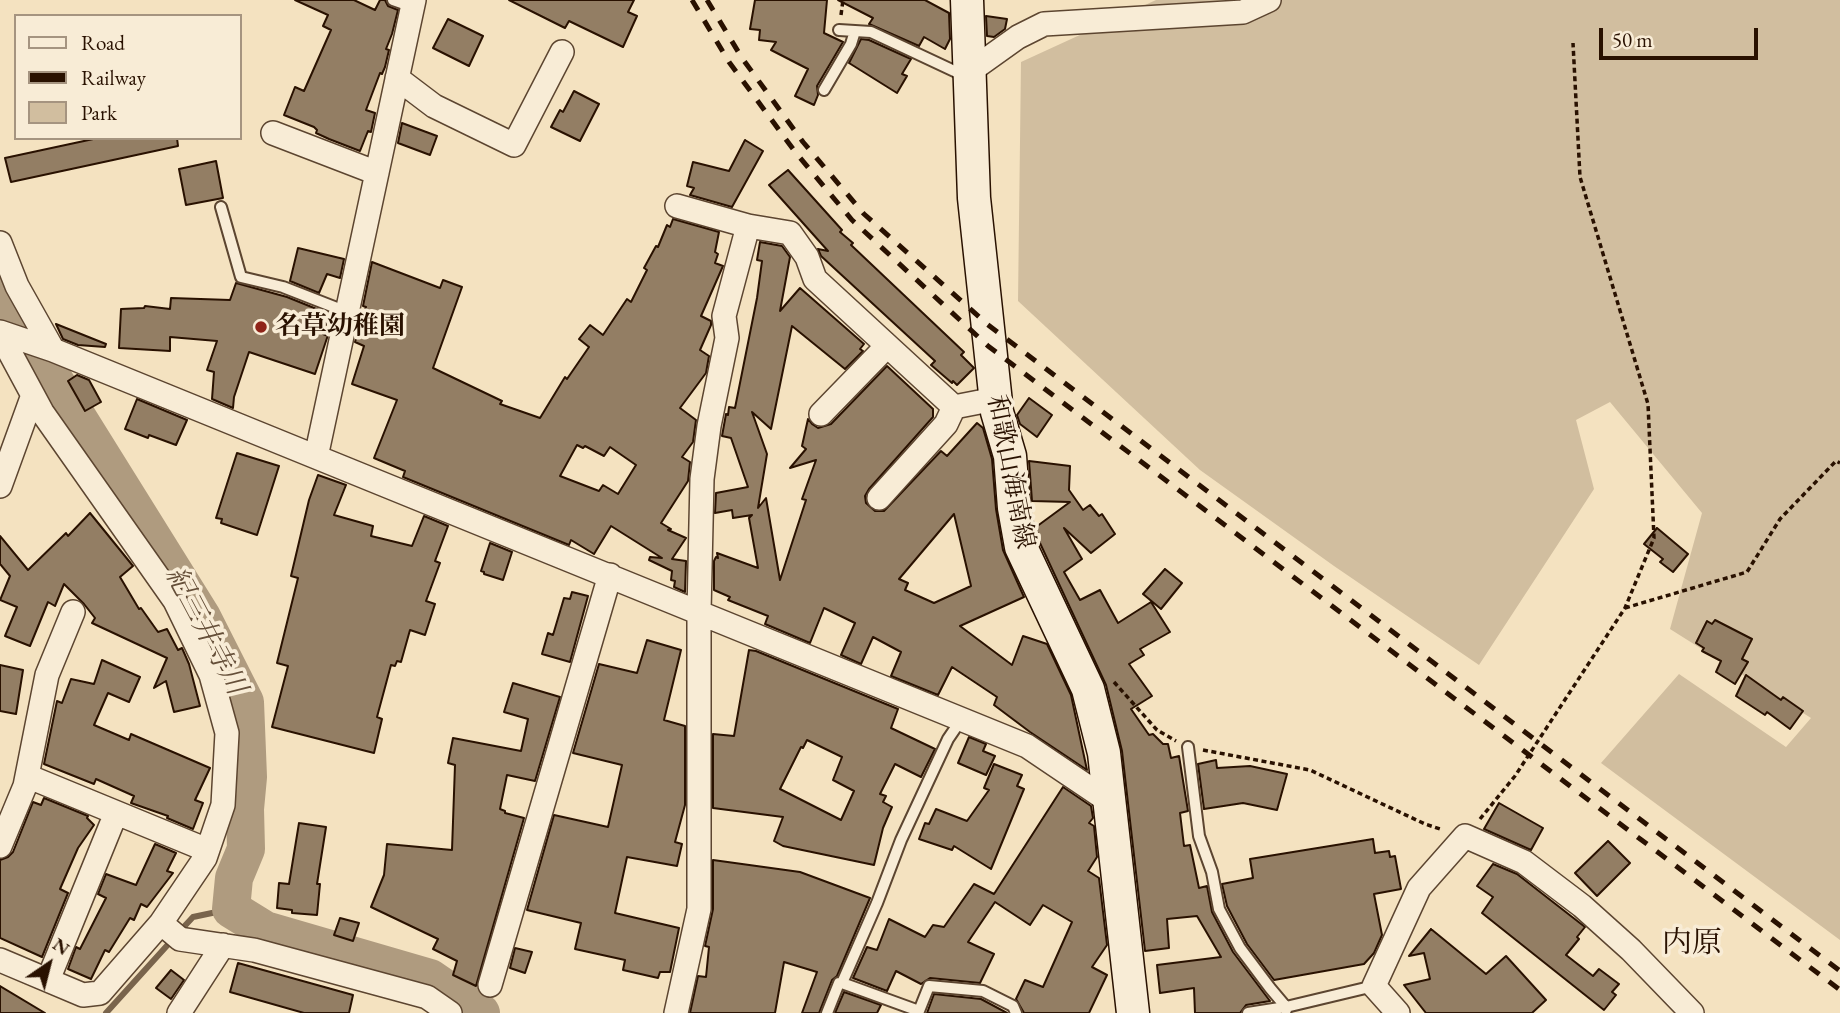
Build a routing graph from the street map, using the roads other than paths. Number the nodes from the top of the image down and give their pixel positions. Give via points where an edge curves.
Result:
1 (967, 0) edge
2 (1269, 0) edge
3 (407, 2) edge
4 (839, 30) dead end
5 (855, 31) junction
6 (562, 52) dead end
7 (969, 75) junction
8 (397, 78) junction
9 (824, 90) dead end
10 (274, 132) dead end
11 (377, 173) junction
12 (677, 206) dead end
13 (221, 207) dead end
14 (748, 226) junction
15 (0, 243) edge
16 (347, 312) junction
17 (2, 334) edge
18 (887, 346) junction
19 (53, 351) junction
20 (33, 395) junction
21 (995, 399) junction
22 (954, 407) junction
23 (821, 414) dead end
24 (316, 457) junction
25 (0, 486) edge
26 (879, 498) dead end
27 (610, 575) junction
28 (73, 612) dead end
29 (699, 612) junction
30 (961, 720) junction
31 (1188, 747) road end
32 (27, 776) junction
33 (1110, 802) junction
34 (116, 813) junction
35 (0, 846) edge
36 (207, 850) junction
37 (169, 929) junction
38 (223, 945) junction
39 (0, 960) edge
40 (48, 980) junction
41 (842, 983) junction
42 (490, 985) dead end
43 (1374, 986) junction
44 (1286, 1010) edge
45 (179, 1013) edge
46 (450, 1013) edge
47 (676, 1013) edge
48 (827, 1013) edge
49 (1016, 1013) edge
50 (1133, 1013) edge
51 (1248, 1013) edge
52 (1398, 1013) edge
53 (1692, 1013) edge

1 - 7 main road, 和歌山海南線
2 - 7 street via 1243,12 1044,24 1018,37
3 - 8 street
4 - 5 lane
5 - 7 lane via 871,32
5 - 9 lane
6 - 8 street via 514,145 434,106
7 - 21 main road, 和歌山海南線 via 974,198
8 - 11 street
10 - 11 street
11 - 16 street
12 - 14 street
13 - 16 lane via 241,277 283,287
14 - 18 street via 790,233 815,279
14 - 29 street via 724,316 727,338 702,479
15 - 19 street via 16,286
16 - 24 street
17 - 19 street
17 - 20 street
18 - 22 street
18 - 23 street
19 - 24 street
20 - 25 street
20 - 36 street via 174,601 211,675 227,733 223,805
21 - 22 street
21 - 33 main road, 和歌山海南線 via 1010,456 1021,547 1088,690 1104,753
22 - 26 street via 946,424
24 - 27 street
27 - 29 street
27 - 42 street
28 - 32 street via 47,675
29 - 30 street
29 - 47 street via 699,909
30 - 33 street via 1027,746
30 - 41 lane via 901,840
31 - 44 lane via 1199,836 1219,909 1240,948
32 - 34 street
32 - 35 street
33 - 50 main road, 和歌山海南線
34 - 36 street
34 - 40 street
36 - 37 street
37 - 38 street
37 - 40 street via 100,993 83,995
38 - 45 street
38 - 46 street via 427,997
39 - 40 street
41 - 48 lane
41 - 49 lane via 919,1011 929,986 983,991 1013,1006
43 - 44 lane
43 - 52 street
43 - 53 street via 1419,888 1465,836 1524,862 1582,906
44 - 51 lane

